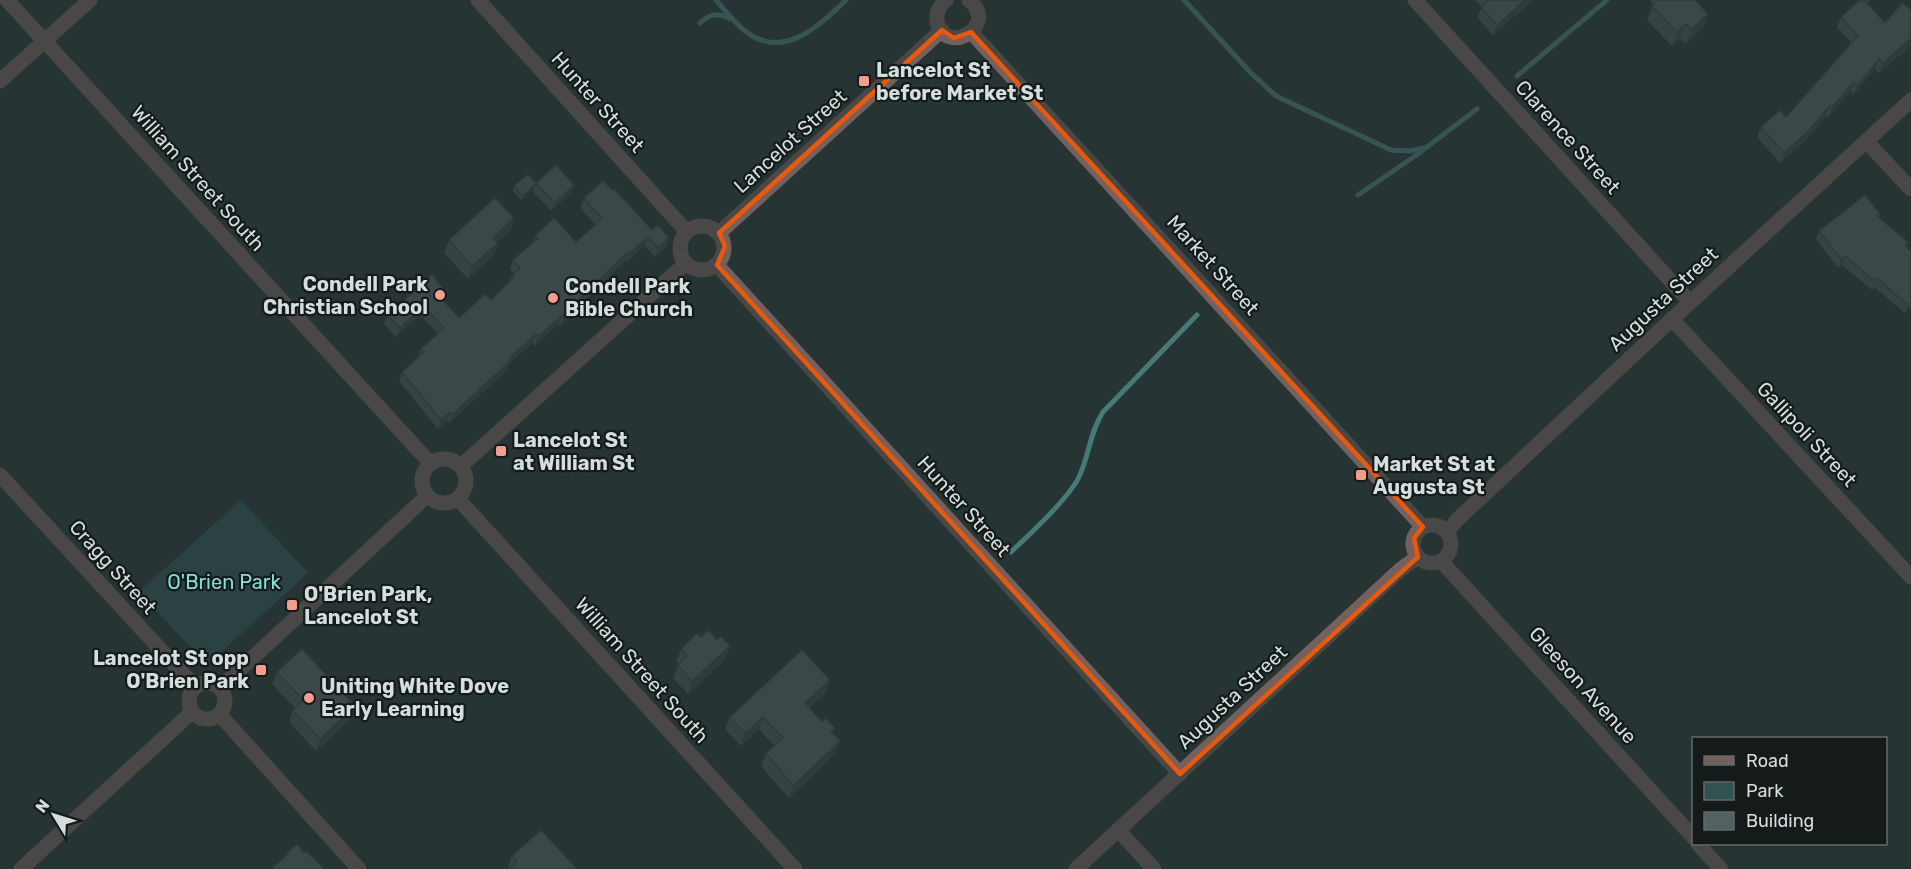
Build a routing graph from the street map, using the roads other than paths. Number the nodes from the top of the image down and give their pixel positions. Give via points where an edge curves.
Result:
1 (7, 0) edge
2 (90, 0) edge
3 (477, 0) edge
4 (945, 0) edge
5 (1415, 0) edge
6 (972, 1) edge
7 (942, 30) junction
8 (971, 32) junction
9 (45, 41) junction
10 (0, 81) edge
11 (1911, 100) edge
12 (1866, 141) junction
13 (1911, 189) edge
14 (687, 232) junction
15 (719, 233) junction
16 (686, 264) junction
17 (717, 265) junction
18 (1690, 302) junction
19 (1672, 319) junction
20 (430, 464) junction
21 (461, 466) junction
22 (0, 475) edge
23 (427, 496) junction
24 (458, 499) junction
25 (1423, 527) junction
26 (1447, 532) junction
27 (1418, 557) junction
28 (1441, 561) junction
29 (1911, 577) edge
30 (195, 687) junction
31 (220, 688) junction
32 (192, 712) junction
33 (219, 714) junction
34 (1180, 774) junction
35 (1118, 830) junction
36 (1692, 836) edge
37 (1700, 845) edge
38 (21, 869) edge
39 (358, 869) edge
40 (795, 869) edge
41 (1076, 869) edge
42 (1154, 869) edge
43 (1721, 869) edge

1 - 9 street, William Street South
2 - 9 street
3 - 14 street, Hunter Street
4 - 7 street via 937,15
5 - 18 street, Clarence Street
6 - 8 street via 978,16
7 - 8 street via 958,38
7 - 15 street, Lancelot Street
8 - 25 street, Market Street
9 - 10 street
9 - 20 street, William Street South
11 - 12 street, Augusta Street
12 - 13 street
12 - 18 street, Augusta Street
14 - 15 street via 707,226
14 - 16 street via 680,244
15 - 17 street via 725,246
16 - 17 street via 705,271
16 - 21 street
17 - 34 street, Hunter Street
18 - 19 street, Augusta Street
19 - 26 street, Augusta Street
19 - 29 street, Gallipoli Street
20 - 21 street via 449,459
20 - 23 street via 422,476
21 - 24 street via 466,487
22 - 30 street, Cragg Street
23 - 24 street via 439,503
23 - 31 street
24 - 40 street, William Street South
25 - 26 street via 1436,526
25 - 27 street via 1414,538 1413,548
26 - 28 street via 1450,551
27 - 28 street via 1432,563
27 - 34 street, Augusta Street
28 - 36 street, Gleeson Avenue
30 - 31 street via 208,683
30 - 32 street via 189,702
31 - 33 street via 225,705
32 - 33 street via 205,719
32 - 38 street
33 - 39 street
34 - 35 street, Augusta Street
35 - 41 street, Augusta Street
35 - 42 street
37 - 43 street

